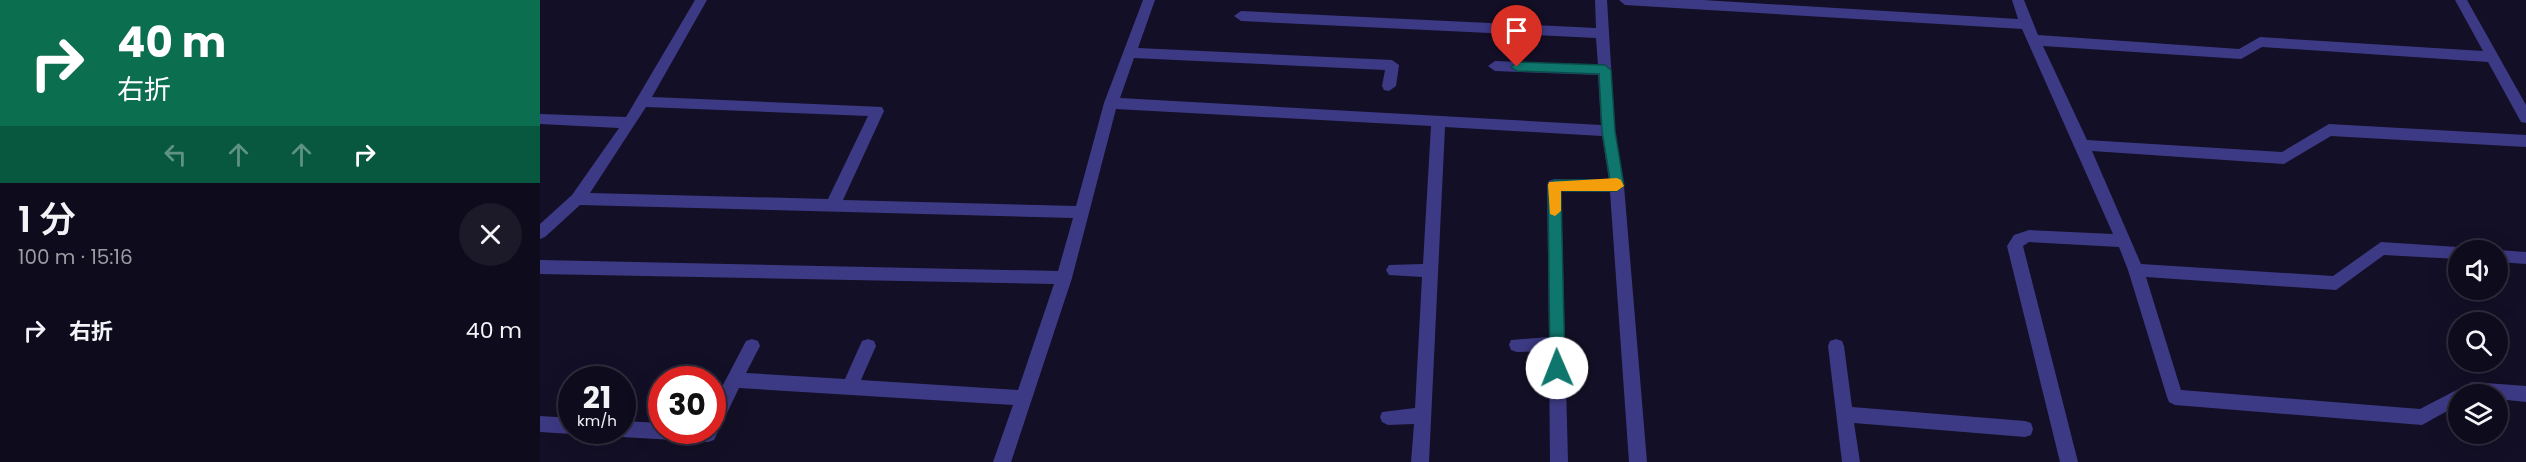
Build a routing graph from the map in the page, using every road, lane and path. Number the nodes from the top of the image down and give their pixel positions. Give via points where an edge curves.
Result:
1 (701, 0) edge
2 (1149, 0) edge
3 (1601, 0) edge
4 (1625, 0) edge
5 (2018, 0) edge
6 (2461, 0) edge
7 (1241, 16) dead end
8 (2026, 24) junction
9 (1603, 33) junction
10 (2034, 40) junction
11 (1129, 53) junction
12 (2492, 57) junction
13 (1496, 66) dead end
14 (1605, 70) junction
15 (1389, 86) dead end
16 (643, 102) junction
17 (1111, 103) junction
18 (2526, 118) edge
19 (540, 119) edge
20 (1438, 121) junction
21 (630, 123) junction
22 (1608, 131) junction
23 (2526, 141) edge
24 (2082, 144) junction
25 (1617, 186) junction
26 (577, 199) junction
27 (833, 205) junction
28 (1083, 212) junction
29 (540, 233) edge
30 (2124, 241) junction
31 (2448, 252) edge
32 (2508, 257) edge
33 (2526, 258) edge
34 (540, 267) edge
35 (1394, 270) dead end
36 (2136, 270) junction
37 (1430, 271) junction
38 (1064, 278) junction
39 (1557, 344) junction
40 (1517, 345) dead end
41 (1836, 345) dead end
42 (752, 346) dead end
43 (868, 346) dead end
44 (735, 380) junction
45 (850, 387) junction
46 (2508, 393) edge
47 (2526, 394) edge
48 (726, 397) edge
49 (1024, 398) junction
50 (2448, 403) edge
51 (1845, 414) junction
52 (1422, 416) junction
53 (1388, 417) dead end
54 (540, 424) edge
55 (558, 425) edge
56 (2025, 429) dead end
57 (1002, 462) edge
58 (1420, 462) edge
59 (1559, 462) edge
60 (1638, 462) edge
61 (1851, 462) edge
62 (2069, 462) edge

1 - 16 street
2 - 11 street
3 - 9 street
4 - 8 street
5 - 8 street
6 - 12 street
7 - 9 street
8 - 10 street
9 - 14 street
10 - 12 street via 2241,54 2260,42
10 - 24 street
11 - 15 street via 1392,64
11 - 17 street
12 - 18 street
13 - 14 street
14 - 22 street
16 - 21 street
16 - 27 street via 877,111
17 - 20 street
17 - 28 street
19 - 21 street
20 - 22 street
20 - 37 street
21 - 26 street
22 - 25 street
23 - 24 street via 2329,130 2284,158
24 - 30 street
25 - 39 street via 1554,185
25 - 60 street
26 - 27 street
26 - 29 street
27 - 28 street
28 - 38 street
30 - 36 street
30 - 62 street via 2029,236 2019,239 2015,246
31 - 36 street via 2381,248 2336,284
32 - 33 street
34 - 38 street
35 - 37 street
36 - 50 street via 2175,397 2422,417
37 - 52 street
38 - 49 street
39 - 40 street
39 - 59 street
41 - 51 street
42 - 44 street
43 - 45 street
44 - 45 street
44 - 48 street
45 - 49 street
46 - 47 street
49 - 57 street
51 - 56 street
51 - 61 street
52 - 53 street
52 - 58 street
54 - 55 street

